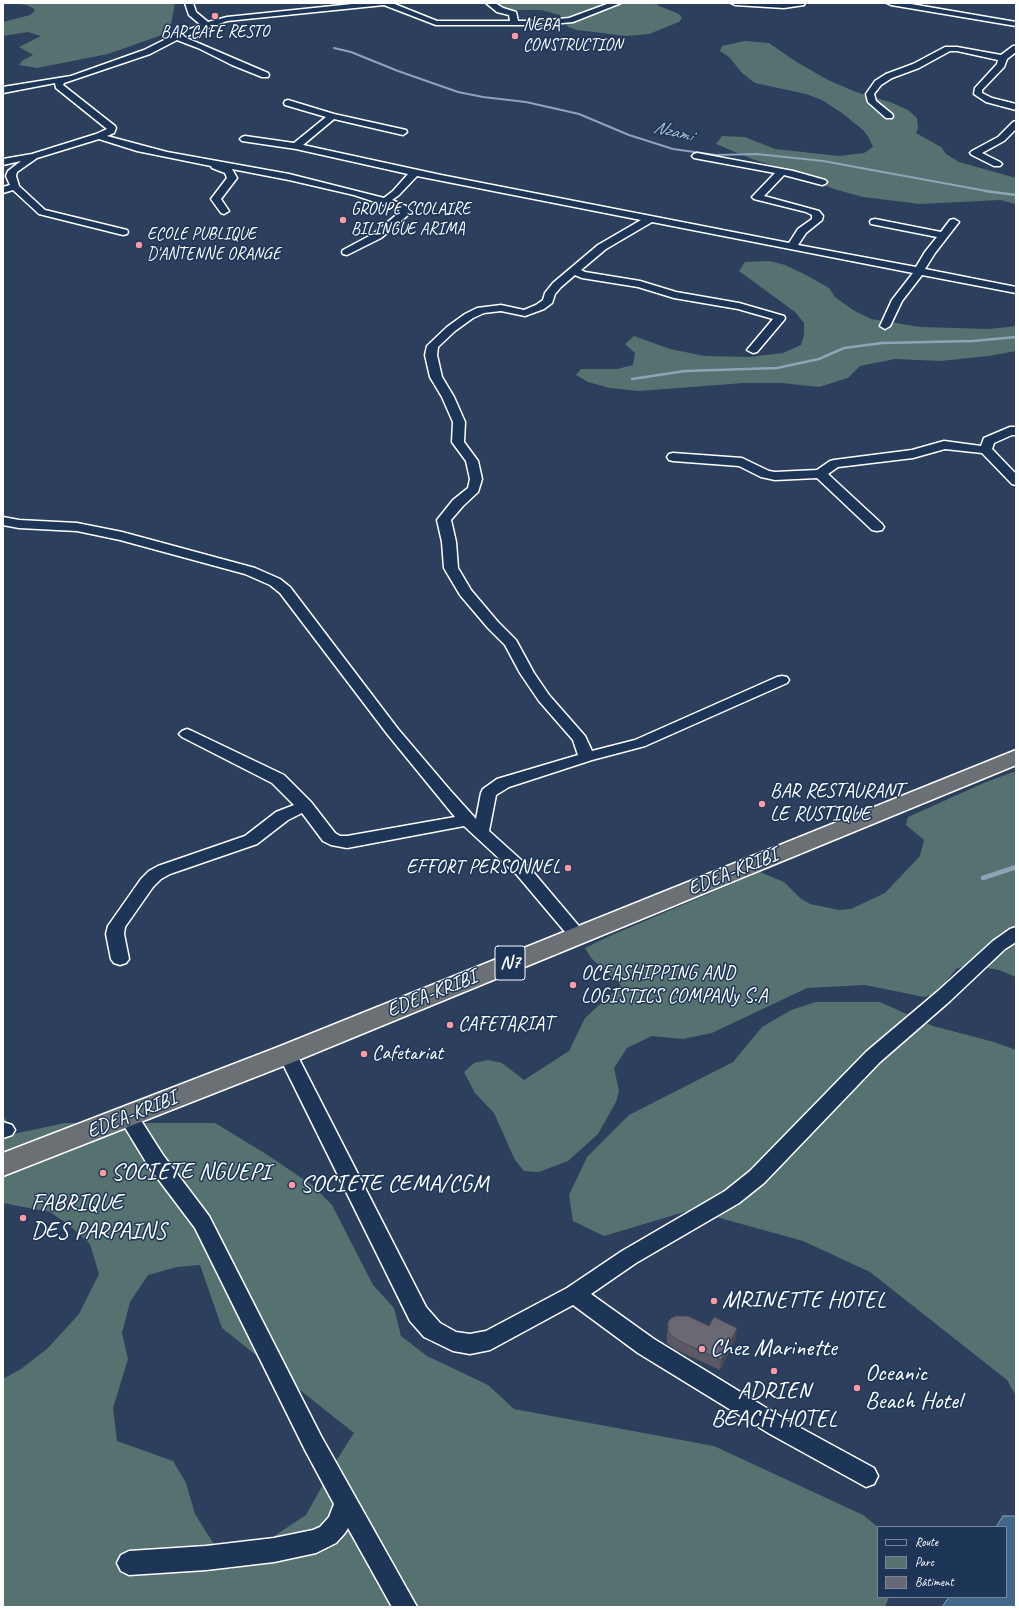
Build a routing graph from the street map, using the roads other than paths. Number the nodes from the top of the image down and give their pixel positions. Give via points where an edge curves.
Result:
1 (189, 3) edge
2 (490, 3) edge
3 (617, 3) edge
4 (735, 3) edge
5 (801, 3) edge
6 (891, 3) edge
7 (394, 4) edge
8 (514, 23) junction
9 (1016, 24) edge
10 (206, 25) junction
11 (177, 37) junction
12 (1016, 48) edge
13 (1003, 58) junction
14 (265, 75) dead end
15 (74, 78) junction
16 (3, 90) edge
17 (288, 103) dead end
18 (1016, 107) edge
19 (332, 116) junction
20 (889, 116) dead end
21 (1016, 124) edge
22 (403, 132) dead end
23 (99, 136) junction
24 (245, 139) dead end
25 (296, 146) junction
26 (34, 156) junction
27 (697, 156) dead end
28 (3, 162) edge
29 (204, 162) junction
30 (997, 164) dead end
31 (415, 172) junction
32 (781, 173) junction
33 (822, 182) dead end
34 (15, 187) junction
35 (3, 190) edge
36 (385, 202) junction
37 (224, 212) dead end
38 (650, 219) junction
39 (875, 222) dead end
40 (954, 222) dead end
41 (123, 232) dead end
42 (942, 235) junction
43 (792, 246) junction
44 (347, 252) dead end
45 (919, 270) junction
46 (574, 271) junction
47 (1016, 290) edge
48 (885, 326) dead end
49 (753, 350) dead end
50 (1016, 431) edge
51 (987, 445) junction
52 (673, 457) dead end
53 (820, 474) junction
54 (1016, 481) edge
55 (3, 510) edge
56 (3, 521) edge
57 (54, 525) junction
58 (877, 527) dead end
59 (782, 680) dead end
60 (187, 734) dead end
61 (587, 757) junction
62 (1016, 757) edge
63 (305, 806) junction
64 (467, 820) junction
65 (481, 833) junction
66 (1016, 933) edge
67 (577, 935) junction
68 (120, 959) dead end
69 (287, 1054) junction
70 (128, 1116) junction
71 (3, 1165) edge
72 (574, 1294) junction
73 (866, 1476) dead end
74 (347, 1502) junction
75 (129, 1563) dead end
76 (405, 1607) edge

1 - 10 street via 192,13
2 - 8 street via 500,10 513,14
3 - 8 street via 570,20
4 - 5 street via 767,6
6 - 9 street
7 - 8 street via 436,23
7 - 10 street via 382,3 227,19
10 - 11 street
11 - 14 street
11 - 15 street via 147,52
12 - 13 street
13 - 18 street via 1001,65 978,90 978,94 989,100
13 - 20 street via 957,48 948,49 916,66 889,76 878,83 870,94 872,102
15 - 16 street
15 - 23 street via 60,82 59,86 112,128 108,133
17 - 19 street
19 - 22 street
19 - 25 street
21 - 30 street via 1001,139 975,154
23 - 26 street
23 - 29 street via 137,148
24 - 25 street
25 - 31 street
26 - 28 street
26 - 34 street via 13,171 11,176
27 - 32 street
29 - 36 street via 358,193
29 - 37 street via 231,174 232,178 216,198
31 - 36 street
31 - 38 street
32 - 33 street
32 - 43 street via 757,197 809,210 818,216 802,231
34 - 35 street
34 - 41 street via 42,212
36 - 44 street via 403,208 405,213 376,236
38 - 43 street
38 - 46 street via 602,247
39 - 42 street
40 - 42 street
42 - 45 street
43 - 45 street
45 - 47 street
45 - 48 street via 897,300
46 - 49 street via 582,275 640,284 674,295 739,306 780,318
46 - 61 street via 550,293 548,301 531,312 492,308 469,316 450,329 433,346 431,355 436,377 459,422 458,442 472,461 476,479 474,489 444,520 451,568 465,592 511,643 526,673 580,739
50 - 51 street via 1010,431
51 - 53 street via 944,445 913,454 834,464
51 - 54 street
52 - 53 street via 742,462 765,474 775,476
53 - 58 street
55 - 57 street
56 - 57 street
57 - 64 street via 122,536 250,571 275,582 285,590 394,732
59 - 61 street via 640,744
60 - 63 street via 278,779
61 - 65 street via 503,783 489,793
62 - 67 highway, EDEA-KRIBI / N7
63 - 64 street via 329,837 347,842
63 - 68 street via 282,816 251,840 155,875 146,883 117,926 115,934
64 - 65 street
65 - 67 street via 523,871
66 - 72 street via 999,945 873,1057 757,1177 732,1198 629,1257
67 - 69 highway, EDEA-KRIBI / N7
69 - 70 highway, EDEA-KRIBI / N7
69 - 72 street via 418,1314 432,1330 452,1341 470,1344 490,1340
70 - 71 highway, EDEA-KRIBI / N7
70 - 74 street via 156,1161 202,1222 313,1443
72 - 73 street via 659,1353 778,1427
74 - 75 street via 337,1525 328,1535 316,1541 274,1550
74 - 76 street

